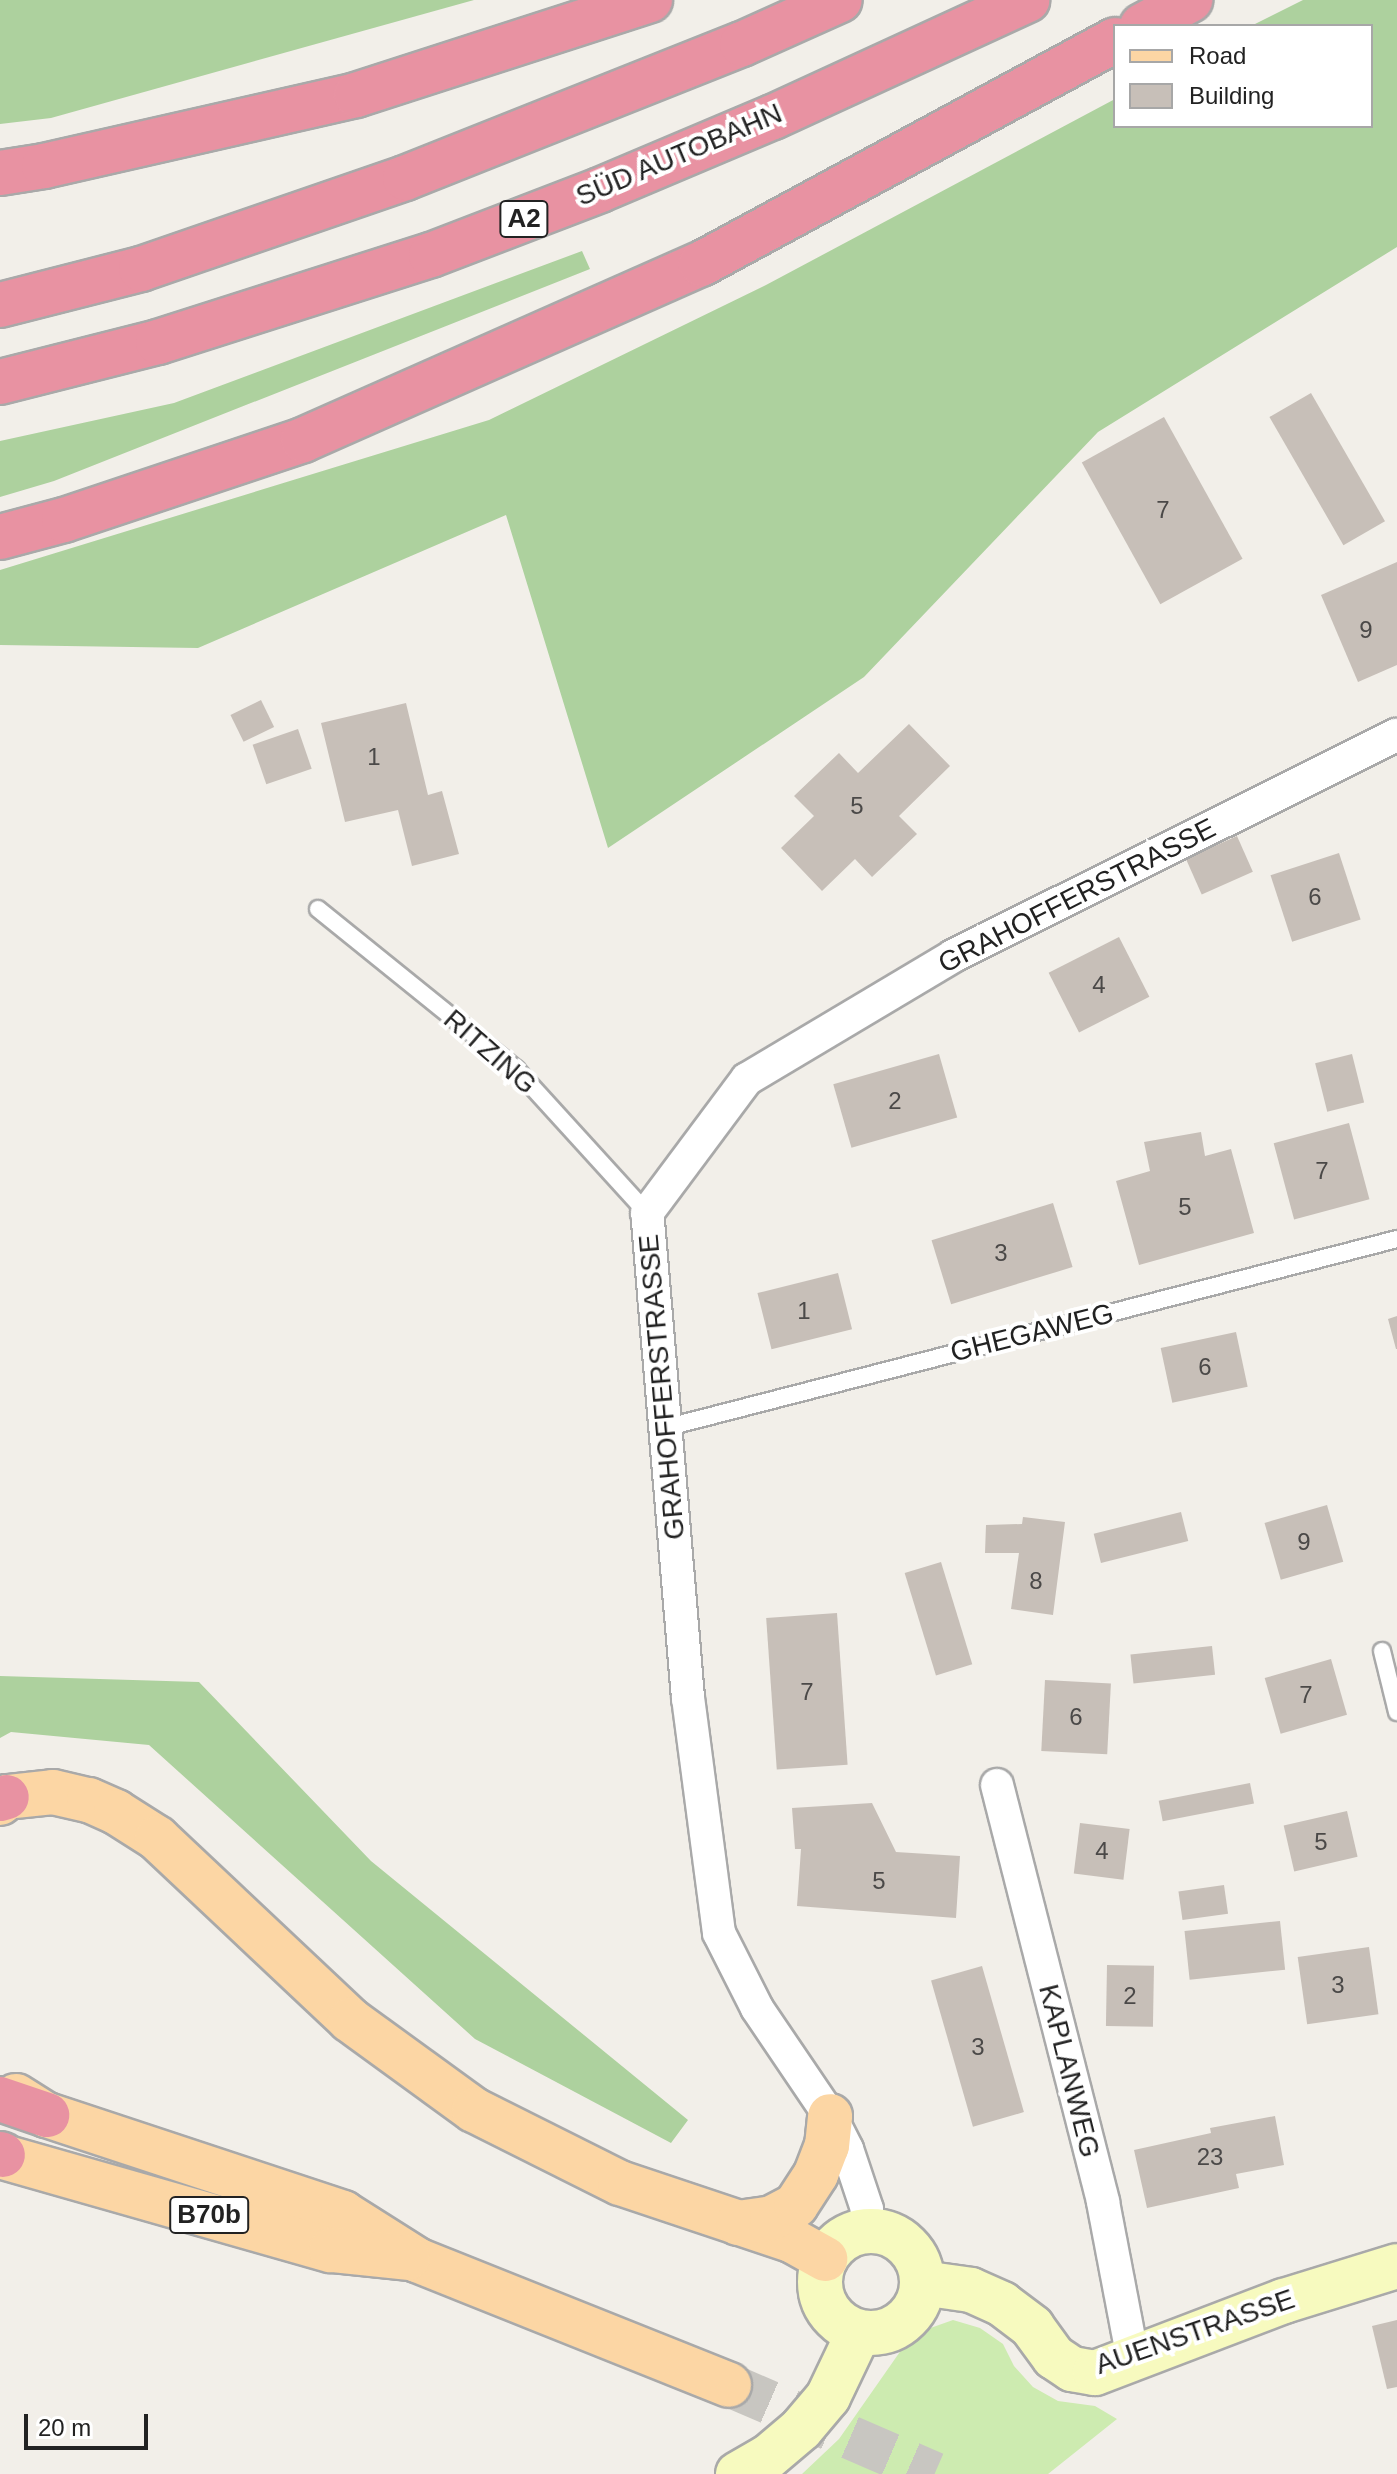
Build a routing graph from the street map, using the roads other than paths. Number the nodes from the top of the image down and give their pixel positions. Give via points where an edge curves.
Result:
1 (650, 0) edge
2 (840, 0) edge
3 (1027, 0) edge
4 (1190, 0) edge
5 (1146, 24) edge
6 (1113, 41) edge
7 (0, 173) edge
8 (0, 305) edge
9 (0, 382) edge
10 (0, 537) edge
11 (1397, 735) edge
12 (318, 909) dead end
13 (647, 1213) junction
14 (1397, 1239) edge
15 (668, 1427) junction
16 (1382, 1651) dead end
17 (1397, 1712) edge
18 (997, 1785) dead end
19 (2, 1800) edge
20 (0, 2087) edge
21 (0, 2099) edge
22 (47, 2115) junction
23 (830, 2116) junction
24 (1, 2155) edge
25 (738, 2223) junction
26 (865, 2231) junction
27 (825, 2259) junction
28 (417, 2260) junction
29 (1397, 2266) edge
30 (922, 2283) junction
31 (859, 2332) junction
32 (1133, 2360) junction
33 (729, 2385) tunnel mouth
34 (738, 2474) edge

1 - 7 highway via 356,95
2 - 8 highway via 405,178 141,269
3 - 9 highway, SÜD AUTOBAHN / A2 via 773,117 431,255 158,342
4 - 5 highway
6 - 10 highway via 701,264 303,440
11 - 13 street, GRAHOFFERSTRASSE via 953,956 747,1079
12 - 13 lane, RITZING via 516,1069
13 - 15 street, GRAHOFFERSTRASSE
14 - 15 lane, GHEGAWEG
15 - 23 street, GRAHOFFERSTRASSE via 688,1698 719,1933 757,2008
16 - 17 lane
18 - 32 street, KAPLANWEG via 1103,2202
19 - 25 main road via 53,1792 116,1812 157,1838 350,2020 474,2110 620,2183
20 - 22 main road
21 - 22 highway
22 - 28 main road, B70b via 343,2213
23 - 25 main road via 827,2146 796,2205 772,2218
23 - 26 street, GRAHOFFERSTRASSE via 860,2181 867,2209
24 - 28 main road, B70b via 331,2250
25 - 27 main road via 793,2241
26 - 27 street via 841,2241
26 - 30 street via 900,2241 915,2257
27 - 31 street via 820,2274 823,2300 835,2319
28 - 33 main road, B70b
29 - 32 street, AUENSTRASSE via 1284,2301
30 - 31 street via 915,2309 899,2326 874,2334
30 - 32 street, AUENSTRASSE via 971,2290 1002,2304 1072,2369 1095,2373
31 - 34 street via 828,2397 790,2439

